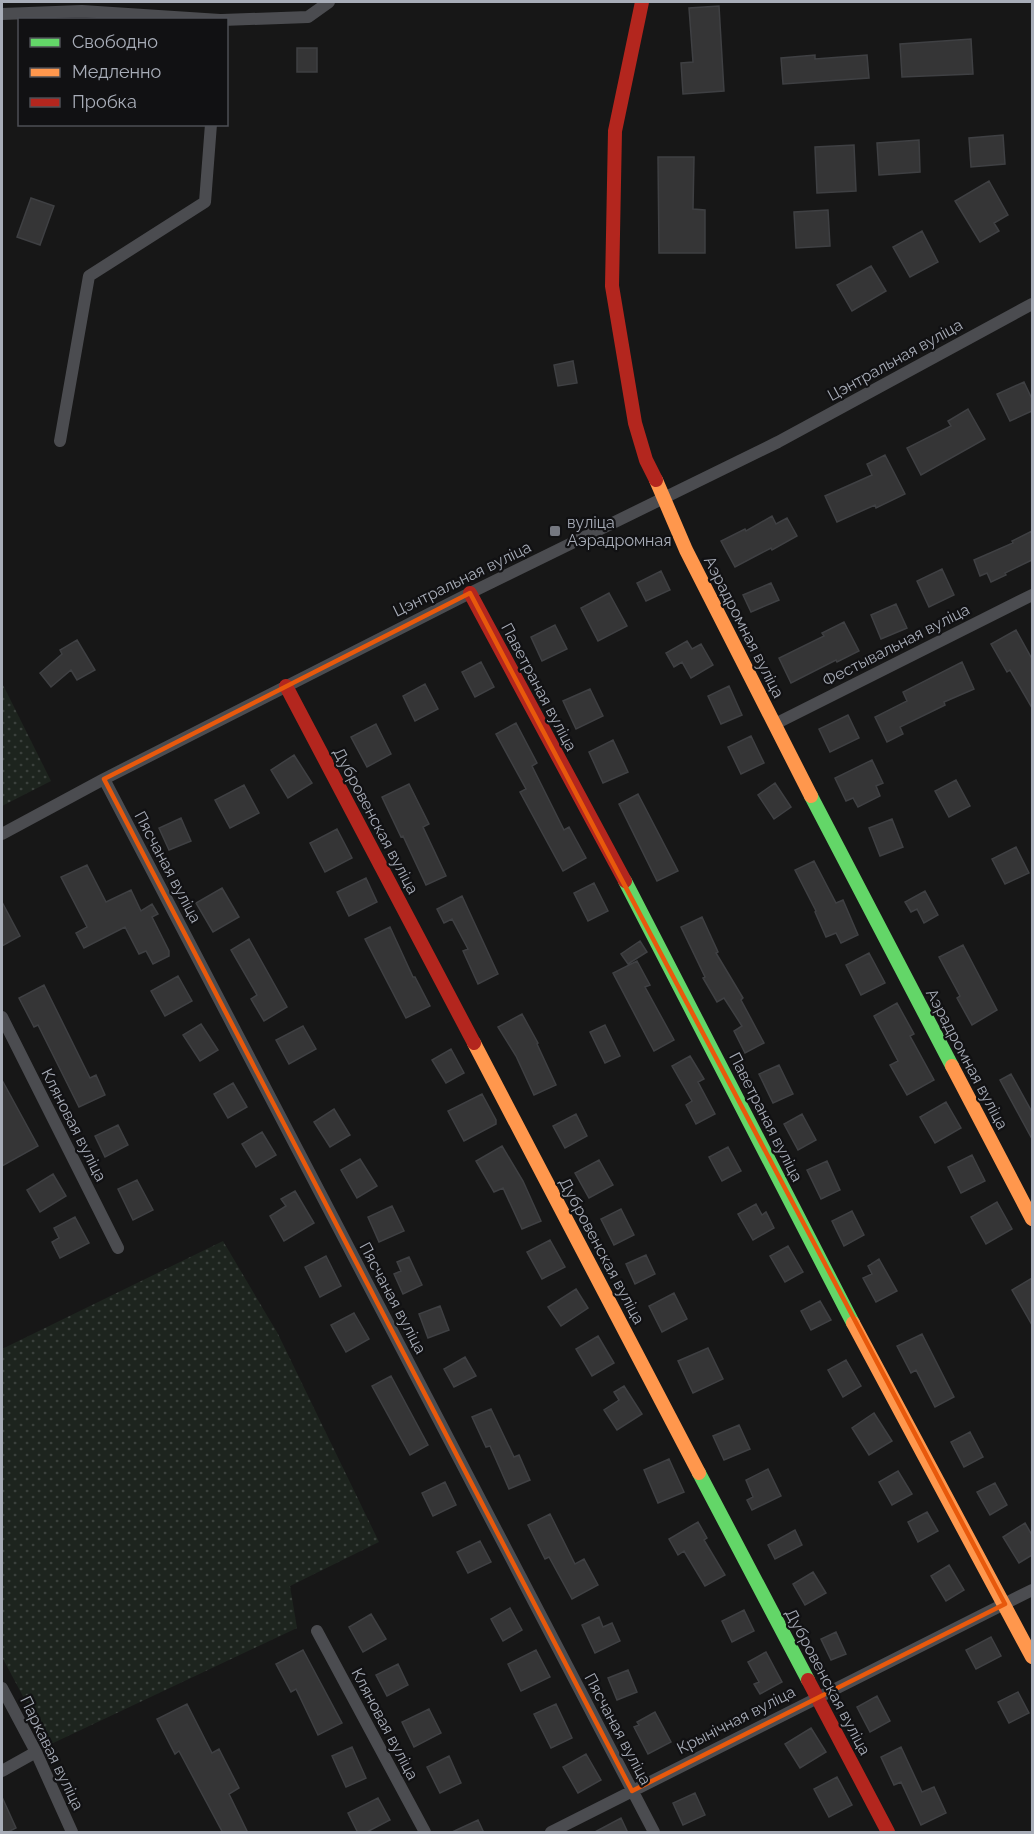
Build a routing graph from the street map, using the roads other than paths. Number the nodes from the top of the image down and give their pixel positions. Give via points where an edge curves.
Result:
1 (329, 2) edge
2 (642, 2) edge
3 (2, 14) edge
4 (190, 18) edge
5 (228, 20) edge
6 (211, 126) edge
7 (1032, 304) edge
8 (60, 441) dead end
9 (665, 498) junction
10 (470, 593) junction
11 (1031, 599) edge
12 (286, 686) junction
13 (775, 724) junction
14 (104, 779) junction
15 (2, 834) edge
16 (2, 1017) edge
17 (1032, 1220) edge
18 (118, 1248) dead end
19 (1032, 1590) edge
20 (1005, 1604) junction
21 (317, 1631) dead end
22 (1032, 1657) edge
23 (2, 1688) edge
24 (818, 1697) junction
25 (36, 1752) junction
26 (2, 1772) edge
27 (632, 1791) junction
28 (72, 1833) edge
29 (425, 1833) edge
30 (551, 1833) edge
31 (654, 1833) edge
32 (888, 1833) edge

1 - 5 street via 308,17
2 - 9 street, Аэрадромная вуліца via 615,130 612,286 635,423 646,460
3 - 4 street via 82,11
6 - 8 street via 205,202 89,276
7 - 9 street, Цэнтральная вуліца via 778,442
9 - 10 street, Цэнтральная вуліца
9 - 13 street, Аэрадромная вуліца via 686,550
10 - 12 street, Цэнтральная вуліца
10 - 20 street, Паветраная вуліца
11 - 13 street, Фестывальная вуліца
12 - 14 street, Цэнтральная вуліца
12 - 24 street, Дубровенская вуліца
13 - 17 street, Аэрадромная вуліца
14 - 15 street, Цэнтральная вуліца
14 - 27 street, Пясчаная вуліца
16 - 18 street, Кляновая вуліца
19 - 20 street, Крынічная вуліца
20 - 22 street, Паветраная вуліца
20 - 24 street, Крынічная вуліца
21 - 29 street, Кляновая вуліца
23 - 25 street, Паркавая вуліца
24 - 27 street, Крынічная вуліца
24 - 32 street, Дубровенская вуліца
25 - 26 street
25 - 28 street, Паркавая вуліца
27 - 30 street, Крынічная вуліца
27 - 31 street, Пясчаная вуліца

